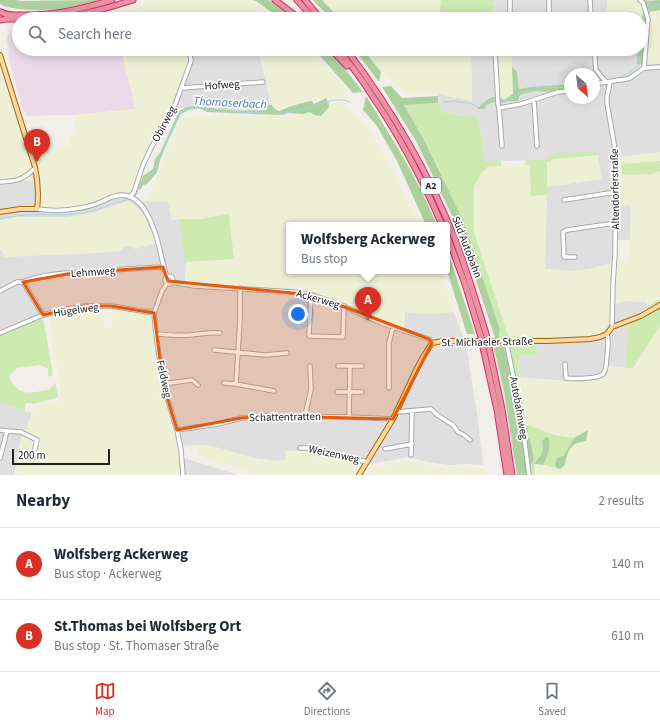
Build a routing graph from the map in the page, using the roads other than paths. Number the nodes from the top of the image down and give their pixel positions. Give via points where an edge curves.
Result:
1 (112, 0) edge
2 (124, 0) edge
3 (133, 0) edge
4 (275, 0) edge
5 (297, 0) edge
6 (305, 0) edge
7 (510, 0) edge
8 (550, 0) edge
9 (590, 0) edge
10 (107, 1) edge
11 (643, 1) edge
12 (0, 11) edge
13 (64, 12) edge
14 (90, 12) edge
15 (92, 12) edge
16 (291, 12) edge
17 (308, 12) edge
18 (316, 12) edge
19 (510, 12) edge
20 (549, 12) edge
21 (591, 12) edge
22 (646, 12) edge
23 (12, 15) edge
24 (12, 19) edge
25 (0, 20) edge
26 (0, 55) edge
27 (190, 56) edge
28 (338, 56) edge
29 (343, 56) edge
30 (351, 56) edge
31 (495, 56) edge
32 (595, 56) edge
33 (645, 56) edge
34 (644, 68) junction
35 (660, 68) edge
36 (361, 80) junction
37 (606, 81) junction
38 (263, 82) dead end
39 (600, 82) edge
40 (182, 88) junction
41 (564, 91) edge
42 (534, 100) junction
43 (499, 108) junction
44 (502, 146) dead end
45 (537, 146) dead end
46 (35, 168) junction
47 (0, 182) edge
48 (616, 192) junction
49 (131, 196) junction
50 (564, 200) dead end
51 (37, 209) junction
52 (0, 212) edge
53 (441, 222) edge
54 (447, 222) edge
55 (616, 223) junction
56 (450, 229) edge
57 (450, 244) edge
58 (575, 257) dead end
59 (163, 267) junction
60 (167, 277) junction
61 (23, 282) junction
62 (172, 282) junction
63 (166, 283) junction
64 (240, 288) junction
65 (0, 291) edge
66 (311, 295) junction
67 (660, 305) edge
68 (344, 306) junction
69 (154, 313) junction
70 (43, 315) junction
71 (393, 327) junction
72 (612, 327) junction
73 (0, 333) edge
74 (220, 333) dead end
75 (156, 334) junction
76 (607, 334) junction
77 (484, 337) junction
78 (506, 341) junction
79 (432, 343) junction
80 (214, 350) dead end
81 (238, 352) junction
82 (288, 353) dead end
83 (565, 364) dead end
84 (310, 366) dead end
85 (338, 366) dead end
86 (350, 366) junction
87 (362, 366) dead end
88 (224, 383) dead end
89 (164, 384) junction
90 (236, 384) junction
91 (198, 385) dead end
92 (388, 388) dead end
93 (274, 391) dead end
94 (337, 392) dead end
95 (350, 392) junction
96 (362, 392) dead end
97 (412, 411) junction
98 (397, 412) junction
99 (305, 416) junction
100 (349, 417) junction
101 (394, 419) junction
102 (0, 430) edge
103 (177, 430) junction
104 (7, 431) junction
105 (470, 440) dead end
106 (412, 444) junction
107 (300, 448) dead end
108 (385, 449) dead end
109 (411, 455) dead end
110 (33, 457) dead end
111 (0, 458) edge
112 (367, 462) junction
113 (182, 475) edge
114 (359, 475) edge
115 (507, 475) edge
116 (512, 475) edge
117 (530, 475) edge

1 - 10 highway
2 - 14 highway
3 - 15 highway
4 - 16 highway
5 - 17 highway
6 - 18 highway
7 - 19 street
8 - 20 street
9 - 21 street
10 - 13 highway
11 - 22 street
12 - 23 highway
12 - 25 main road
24 - 25 highway
26 - 46 main road
27 - 40 street, Obirweg via 191,61
28 - 36 highway
29 - 36 highway, Süd Autobahn / A2
30 - 54 highway, Süd Autobahn / A2 via 401,130
31 - 43 street
32 - 37 street via 597,73
33 - 34 street
34 - 35 street
34 - 37 street via 630,78
36 - 53 highway, Süd Autobahn / A2 via 382,109 412,161
37 - 39 street
37 - 48 street, Altendorferstraße via 614,143
38 - 40 street, Hofweg
40 - 49 street, Obirweg via 148,154
41 - 42 street
42 - 43 street
42 - 45 street
43 - 44 street
46 - 47 street via 21,179
46 - 51 main road via 38,185
48 - 50 street
48 - 55 street, Altendorferstraße
49 - 51 street via 112,197 79,209
49 - 59 street via 139,202 153,226
51 - 52 main road
55 - 58 street via 563,232 564,257
55 - 72 street, Altendorferstraße
56 - 77 highway, Süd Autobahn / A2 via 470,282
57 - 77 highway, Süd Autobahn / A2
59 - 60 street
59 - 61 street, Lehmweg via 73,273
60 - 62 street via 171,277
60 - 63 street
61 - 65 street, Lehmweg via 17,282
61 - 70 street
62 - 63 street
62 - 64 street, Ackerweg via 194,286
63 - 69 street, Feldweg
64 - 66 street, Ackerweg
64 - 81 street
66 - 68 street, Ackerweg
66 - 68 street via 309,336 343,337
67 - 72 main road via 641,316
68 - 71 street, Ackerweg
69 - 70 street, Hügelweg via 111,306 84,306
69 - 75 street, Feldweg
70 - 73 street, Hügelweg
71 - 79 street, Ackerweg via 429,339
71 - 92 street via 388,343
72 - 76 main road
74 - 75 street via 174,336
75 - 89 street, Feldweg
76 - 78 main road, St. Michaeler Straße via 590,339
76 - 83 street via 604,374 581,379 566,378
77 - 115 highway, Süd Autobahn / A2, bridge via 482,343 497,410
77 - 116 highway, Süd Autobahn / A2, bridge via 488,344 502,409
78 - 79 main road, St. Michaeler Straße
78 - 117 street, Autobahnweg via 521,412
79 - 98 main road, St. Michaeler Straße via 416,370
80 - 81 street
81 - 82 street via 265,355
81 - 90 street
84 - 99 street via 311,389
85 - 86 street
86 - 87 street
86 - 95 street
88 - 90 street
89 - 91 street via 192,380
89 - 103 street, Feldweg
90 - 93 street
94 - 95 street
95 - 96 street
95 - 100 street
97 - 98 street
97 - 105 street via 431,409
97 - 106 street
98 - 101 main road, St. Michaeler Straße
99 - 100 street, Schattentratten
99 - 103 street, Schattentratten via 241,418
100 - 101 street, Schattentratten
101 - 112 main road, St. Michaeler Straße
102 - 104 street
103 - 113 street, Feldweg
104 - 110 street via 21,432 37,440
104 - 111 street
106 - 108 street
106 - 109 street
107 - 112 street, Weizenweg via 315,449
112 - 114 main road, St. Michaeler Straße

